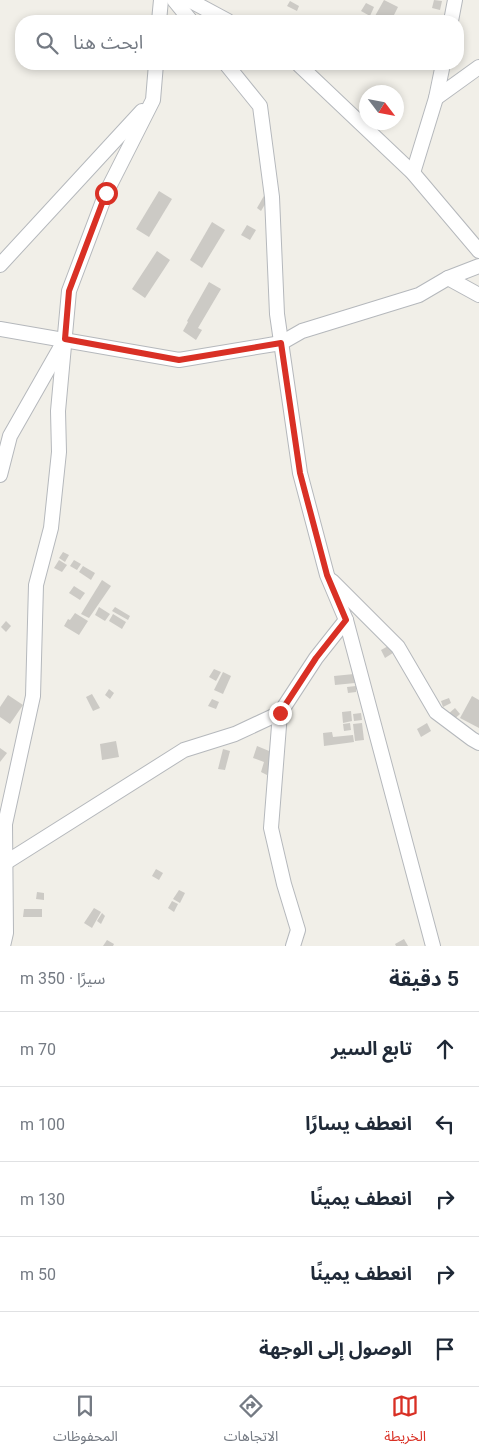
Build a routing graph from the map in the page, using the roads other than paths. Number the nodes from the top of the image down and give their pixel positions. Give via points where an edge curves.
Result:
1 (161, 0) edge
2 (174, 0) edge
3 (189, 0) edge
4 (455, 0) edge
5 (160, 15) edge
6 (186, 15) edge
7 (217, 15) edge
8 (452, 15) edge
9 (479, 67) edge
10 (156, 70) edge
11 (231, 70) edge
12 (304, 70) edge
13 (442, 70) edge
14 (436, 98) junction
15 (153, 100) junction
16 (413, 173) junction
17 (479, 251) edge
18 (0, 265) edge
19 (479, 266) edge
20 (448, 278) junction
21 (479, 294) edge
22 (0, 329) edge
23 (65, 339) junction
24 (281, 343) junction
25 (0, 475) edge
26 (327, 575) junction
27 (346, 620) junction
28 (280, 713) junction
29 (479, 743) edge
30 (6, 863) junction
31 (3, 946) edge
32 (293, 946) edge
33 (433, 946) edge

1 - 5 street
2 - 6 street
3 - 7 street
4 - 8 street
9 - 14 street
10 - 15 street
11 - 24 street via 260,106 272,196
12 - 16 street
13 - 14 street
14 - 16 street
15 - 18 street
15 - 23 street via 106,193 69,291
16 - 17 street
19 - 20 street
20 - 21 street
20 - 24 street via 419,295 302,331
22 - 23 street
23 - 24 street via 179,360
23 - 25 street via 10,436
23 - 30 street via 51,528 36,585 34,696 5,824
24 - 26 street via 300,473
26 - 27 street
26 - 29 street via 398,647 436,712
27 - 28 street
27 - 33 street
28 - 30 street via 235,734 184,750
28 - 32 street via 270,828 298,930
30 - 31 street via 6,933

